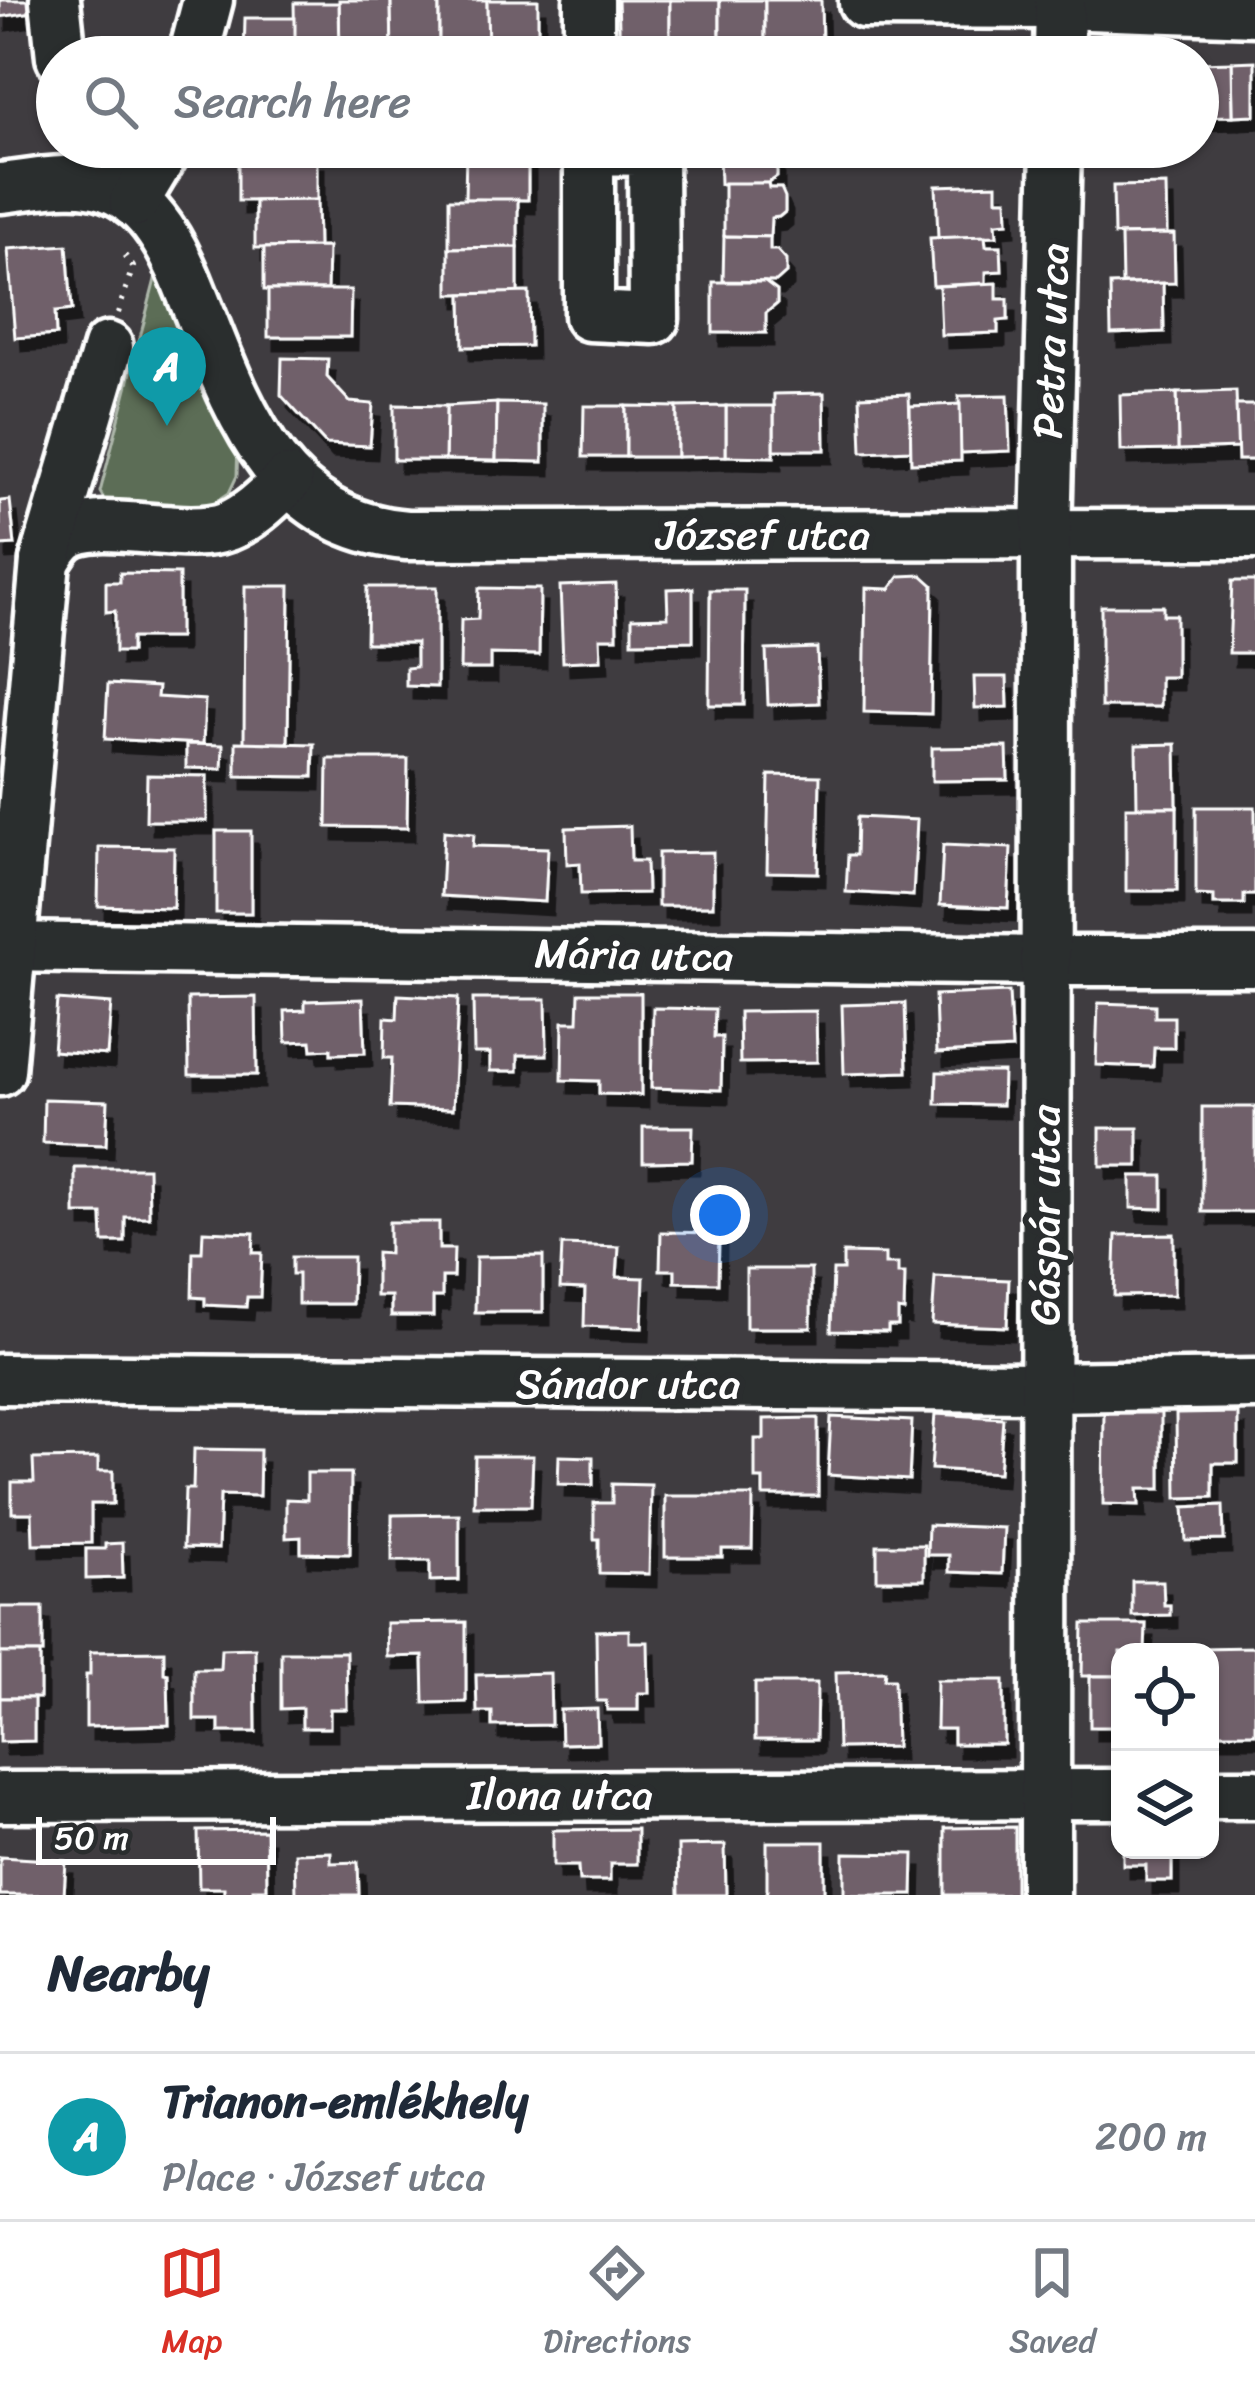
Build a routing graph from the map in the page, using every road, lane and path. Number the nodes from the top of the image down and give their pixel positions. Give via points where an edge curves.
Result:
1 (55, 0) edge
2 (208, 0) edge
3 (589, 0) edge
4 (864, 1) edge
5 (1060, 2) edge
6 (1255, 10) edge
7 (59, 36) edge
8 (199, 36) edge
9 (589, 36) edge
10 (1059, 36) edge
11 (60, 168) edge
12 (78, 168) edge
13 (158, 168) edge
14 (1055, 168) edge
15 (0, 188) edge
16 (142, 208) junction
17 (108, 347) dead end
18 (288, 480) junction
19 (1046, 534) junction
20 (1255, 534) edge
21 (45, 561) junction
22 (6, 946) edge
23 (1046, 961) junction
24 (1255, 961) edge
25 (0, 1071) edge
26 (0, 1379) edge
27 (1255, 1384) edge
28 (1045, 1387) junction
29 (1045, 1794) junction
30 (1111, 1794) edge
31 (1219, 1794) edge
32 (1255, 1794) edge
33 (0, 1797) edge
34 (1045, 1895) edge

1 - 7 street
2 - 8 street
3 - 9 street
4 - 5 street
5 - 6 street
5 - 10 street
11 - 15 street
12 - 16 street
13 - 16 street
14 - 19 street, Petra utca
16 - 18 street, József utca via 183,270 247,422
17 - 21 street
18 - 19 street, József utca via 344,521 407,536
18 - 21 street via 227,526 171,532 90,525 63,536
19 - 20 street, József utca
19 - 23 street, Gáspár utca
21 - 22 street
22 - 23 street, Mária utca
22 - 25 street
23 - 24 street, Mária utca
23 - 28 street, Gáspár utca
26 - 28 street, Sándor utca
27 - 28 street, Sándor utca
28 - 29 street, Gáspár utca
29 - 30 street, Ilona utca
29 - 33 street, Ilona utca
29 - 34 street, Gáspár utca
31 - 32 street

